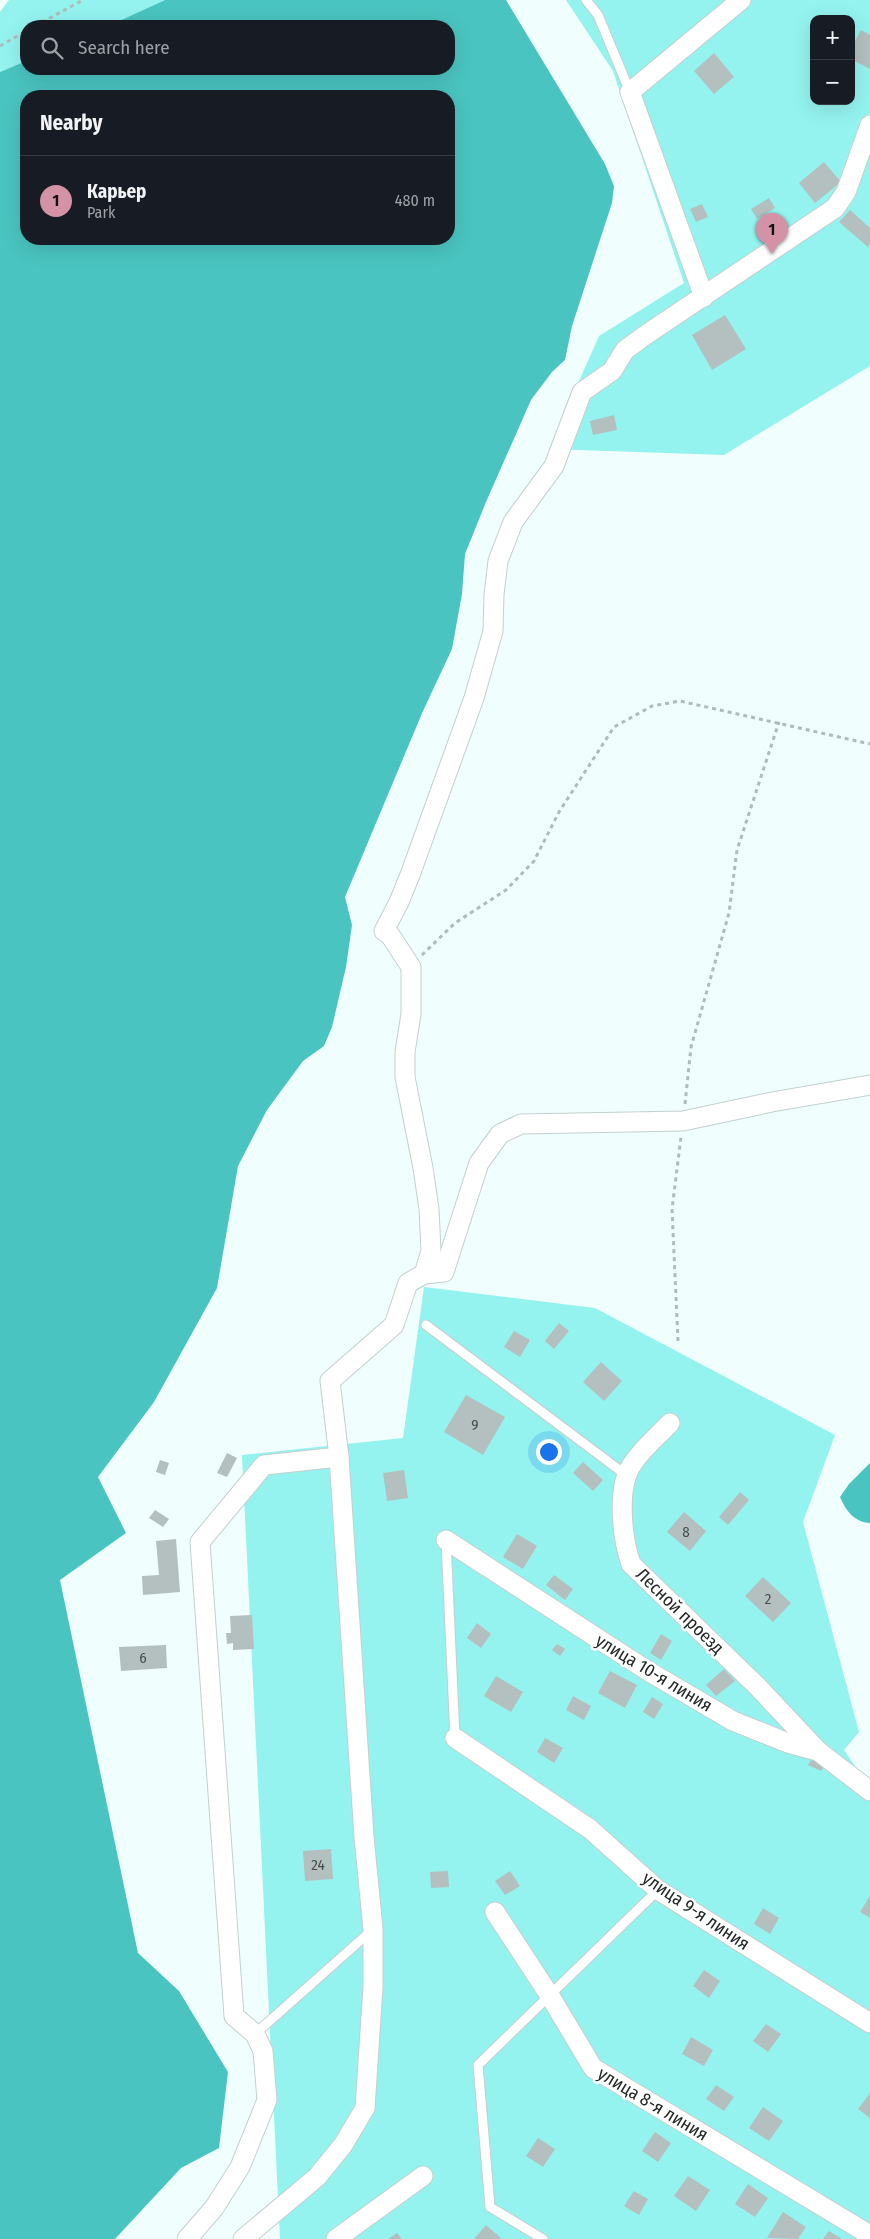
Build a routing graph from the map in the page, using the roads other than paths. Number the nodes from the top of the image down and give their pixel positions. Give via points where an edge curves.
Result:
1 (586, 0) edge
2 (742, 0) edge
3 (630, 92) junction
4 (870, 124) edge
5 (704, 297) junction
6 (870, 1084) edge
7 (424, 1274) junction
8 (426, 1325) dead end
9 (670, 1423) dead end
10 (339, 1458) junction
11 (626, 1475) junction
12 (446, 1540) joint
13 (455, 1738) joint
14 (818, 1751) junction
15 (870, 1791) edge
16 (658, 1890) junction
17 (495, 1912) dead end
18 (373, 1929) junction
19 (550, 1996) junction
20 (870, 2023) edge
21 (255, 2034) junction
22 (423, 2176) dead end
23 (870, 2235) edge
24 (187, 2239) edge
25 (242, 2239) edge
26 (336, 2239) edge
27 (543, 2239) edge

1 - 3 lane via 598,15
2 - 3 street
3 - 5 street
4 - 5 street via 846,192 835,208
5 - 7 street via 625,350 612,371 582,392 554,466 513,522 498,561 493,631 474,698 410,874 384,932 390,934 411,966 411,1014 405,1077 429,1209 431,1251
6 - 7 street via 683,1121 521,1124 500,1134 479,1163 444,1272
7 - 10 street via 408,1283 394,1325 330,1381
8 - 11 lane
9 - 11 street via 633,1462
10 - 18 street
10 - 21 street via 264,1466 200,1542 234,2016
11 - 14 street, Лесной проезд via 623,1525 631,1564 757,1686
12 - 13 lane
12 - 14 street, улица 10-я линия via 632,1661 733,1720 788,1743
13 - 16 street, улица 9-я линия via 590,1829
14 - 15 street, улица 10-я линия
16 - 19 lane
16 - 20 street, улица 9-я линия
17 - 19 street, улица 8-я линия
18 - 21 lane
18 - 25 street via 373,1987 365,2108 343,2145 317,2177
19 - 23 street, улица 8-я линия via 593,2068
19 - 27 lane via 478,2065 490,2207
21 - 24 street via 263,2050 267,2100 240,2167 214,2208
22 - 26 street

